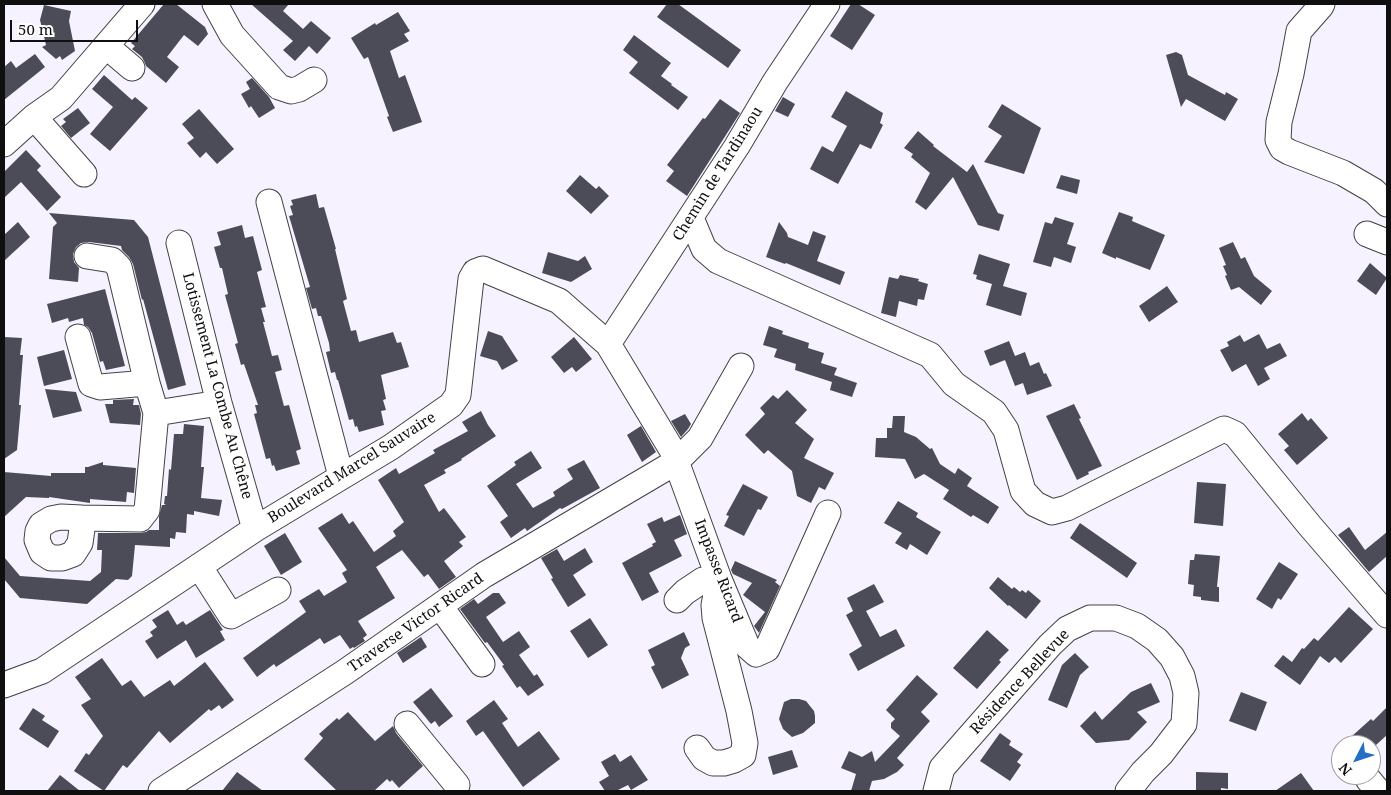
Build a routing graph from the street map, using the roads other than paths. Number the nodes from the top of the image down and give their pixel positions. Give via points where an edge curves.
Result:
1 (142, 4) edge
2 (215, 4) edge
3 (827, 4) edge
4 (1322, 4) edge
5 (106, 46) junction
6 (132, 68) dead end
7 (314, 80) dead end
8 (34, 117) junction
9 (4, 144) edge
10 (84, 174) dead end
11 (269, 202) dead end
12 (1387, 204) edge
13 (691, 218) junction
14 (179, 243) dead end
15 (87, 256) dead end
16 (78, 337) dead end
17 (608, 344) junction
18 (741, 366) dead end
19 (147, 383) junction
20 (219, 403) junction
21 (156, 413) junction
22 (676, 462) junction
23 (342, 476) junction
24 (828, 513) dead end
25 (82, 518) dead end
26 (255, 529) junction
27 (199, 566) junction
28 (719, 579) junction
29 (278, 590) dead end
30 (677, 600) dead end
31 (440, 606) junction
32 (1387, 615) edge
33 (482, 664) dead end
34 (4, 685) edge
35 (407, 724) dead end
36 (697, 748) dead end
37 (460, 782) edge
38 (161, 791) edge
39 (936, 791) edge
40 (1128, 791) edge

1 - 5 street
2 - 7 street via 232,35 278,87 291,91
3 - 13 street, Chemin de Tardinaou
4 - 12 street via 1299,31 1278,140 1282,148 1343,173 1374,191
5 - 6 street
5 - 8 street via 61,98
8 - 9 street
8 - 10 street
11 - 23 street
13 - 17 street, Chemin de Tardinaou
13 - 32 street via 704,249 718,261 930,355 954,384 994,412 1006,430 1023,491 1036,504 1052,512 1067,508 1224,429 1234,434
14 - 20 street, Lotissement La Combe Au Chêne
15 - 19 street via 112,260 119,267
16 - 19 street via 91,384 100,387
17 - 22 street, Impasse Ricard via 672,450
17 - 23 street, Boulevard Marcel Sauvaire via 559,301 483,269 475,272 471,279 458,395 451,405
18 - 22 street, Traverse Victor Ricard via 700,438
19 - 21 street
20 - 21 street
20 - 26 street, Lotissement La Combe Au Chêne
21 - 25 street via 147,510 140,519
22 - 28 street, Impasse Ricard
22 - 31 street, Traverse Victor Ricard via 484,575
23 - 26 street, Boulevard Marcel Sauvaire
24 - 28 street, Impasse Ricard via 767,649 756,654 747,646
26 - 27 street, Boulevard Marcel Sauvaire
27 - 29 street via 231,616
27 - 34 street, Boulevard Marcel Sauvaire via 42,671
28 - 30 street via 703,580
28 - 36 street via 715,618 745,743 743,755 724,763 713,763 704,758
31 - 33 street
31 - 38 street, Traverse Victor Ricard via 345,672
35 - 37 street
39 - 40 street, Résidence Bellevue via 942,768 1050,645 1067,629 1090,618 1116,618 1137,626 1157,640 1172,657 1186,693 1184,724

